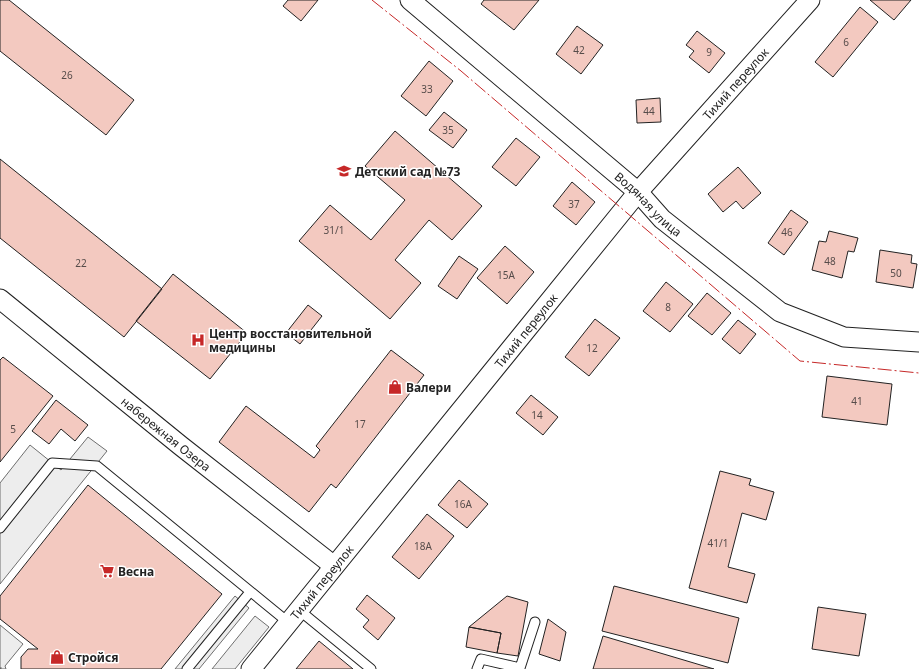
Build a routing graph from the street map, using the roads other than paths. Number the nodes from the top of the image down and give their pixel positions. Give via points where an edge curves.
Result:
1 (410, 0) edge
2 (810, 0) edge
3 (638, 192) junction
4 (0, 299) edge
5 (919, 342) edge
6 (0, 528) edge
7 (334, 566) junction
8 (250, 592) junction
9 (294, 617) junction
10 (535, 622) dead end
11 (187, 669) edge
12 (251, 669) edge
13 (371, 669) edge
14 (477, 669) edge

1 - 3 street, Водяная улица
2 - 3 street, Тихий переулок
3 - 5 street, Водяная улица via 662,219 780,312 844,337
3 - 7 street, Тихий переулок
4 - 7 street, набережная Озера via 180,446
6 - 8 lane via 52,463 97,466
7 - 9 street, Тихий переулок
8 - 9 lane
8 - 11 lane
9 - 12 street, Тихий переулок
9 - 13 lane
10 - 14 lane via 520,668 481,659

